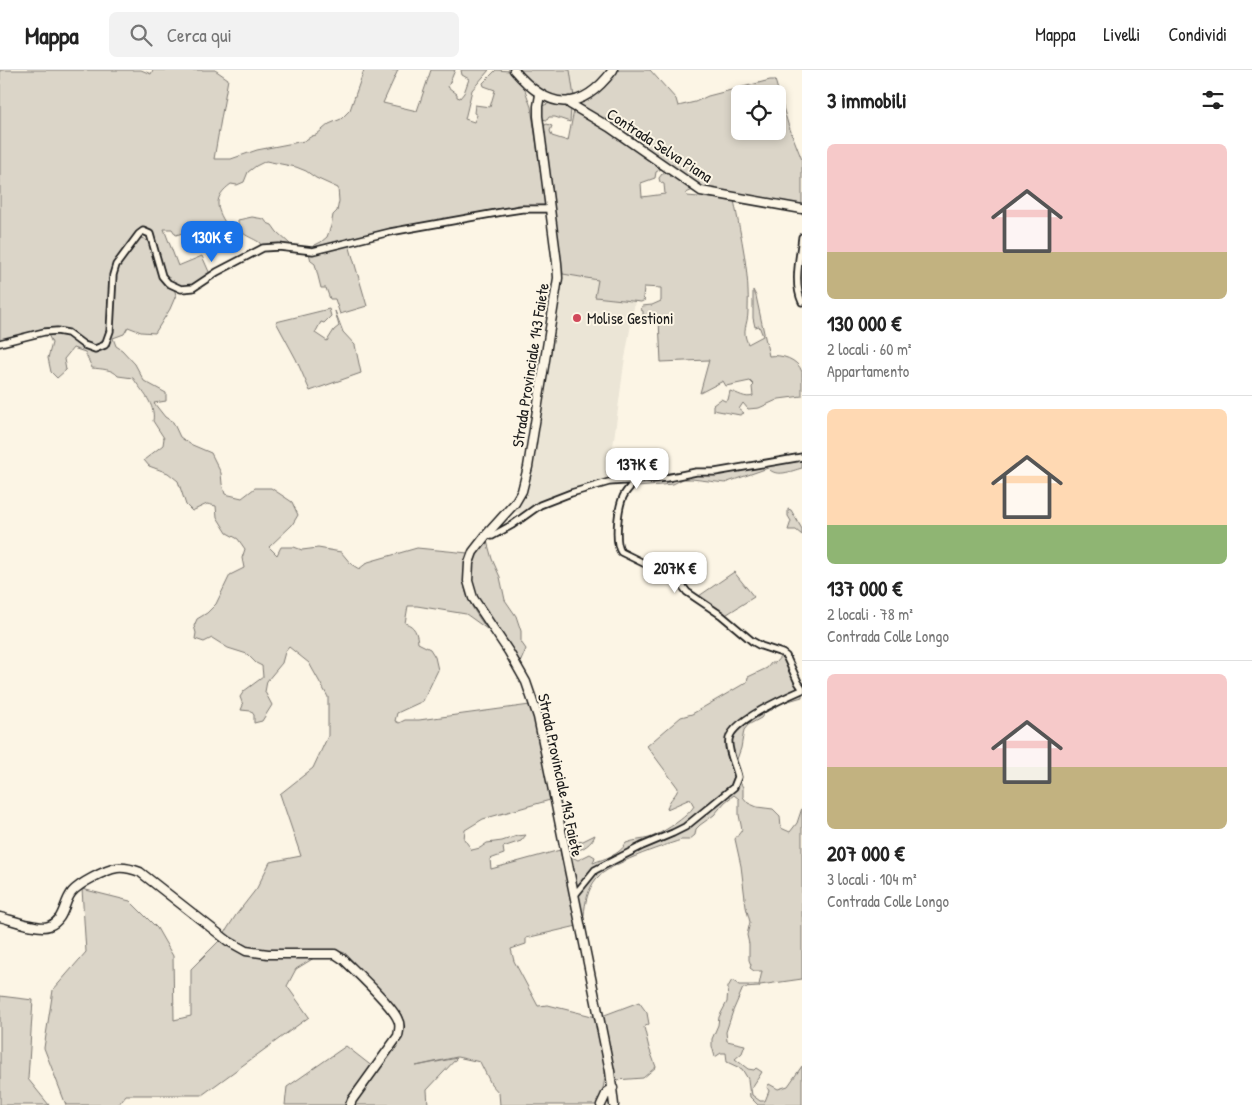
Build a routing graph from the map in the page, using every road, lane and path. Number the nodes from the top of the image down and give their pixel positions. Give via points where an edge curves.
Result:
1 (514, 70) edge
2 (613, 70) edge
3 (540, 95) junction
4 (568, 101) junction
5 (550, 209) junction
6 (802, 209) edge
7 (802, 237) edge
8 (802, 302) edge
9 (0, 343) edge
10 (802, 457) edge
11 (635, 480) junction
12 (487, 534) junction
13 (802, 689) edge
14 (574, 896) junction
15 (0, 917) edge
16 (613, 1088) junction
17 (350, 1105) edge
18 (601, 1105) edge
19 (614, 1105) edge

1 - 3 main road via 528,87
2 - 4 main road via 597,89
3 - 4 main road
3 - 5 main road, Strada Provinciale 143 Faiete via 538,116
4 - 6 main road, Contrada Selva Piana via 700,191
5 - 9 street via 508,211 373,235 313,252 264,248 194,288 181,289 162,276 150,234 143,231 116,265 110,331 105,345 95,349 68,333 57,331
5 - 12 main road, Strada Provinciale 143 Faiete via 558,278 528,467 519,497
7 - 8 street via 798,289
10 - 11 street via 716,472
11 - 12 street via 609,482 561,496 540,505 502,532 492,536
11 - 13 street via 622,500 618,520 617,540 621,552 678,580 687,592 752,641 786,656
12 - 14 main road, Strada Provinciale 143 Faiete via 472,552 468,586 526,682 538,721
13 - 14 street via 766,707 731,733 729,744 738,777 734,787 685,827 595,870
14 - 16 main road, Strada Provinciale 143 Faiete
15 - 17 main road via 47,927 59,921 72,892 85,882 117,868 129,868 140,872 228,941 246,951 335,954 389,1006 400,1026 398,1036
16 - 18 main road via 607,1092
16 - 19 main road, Strada Provinciale 143 Faiete

